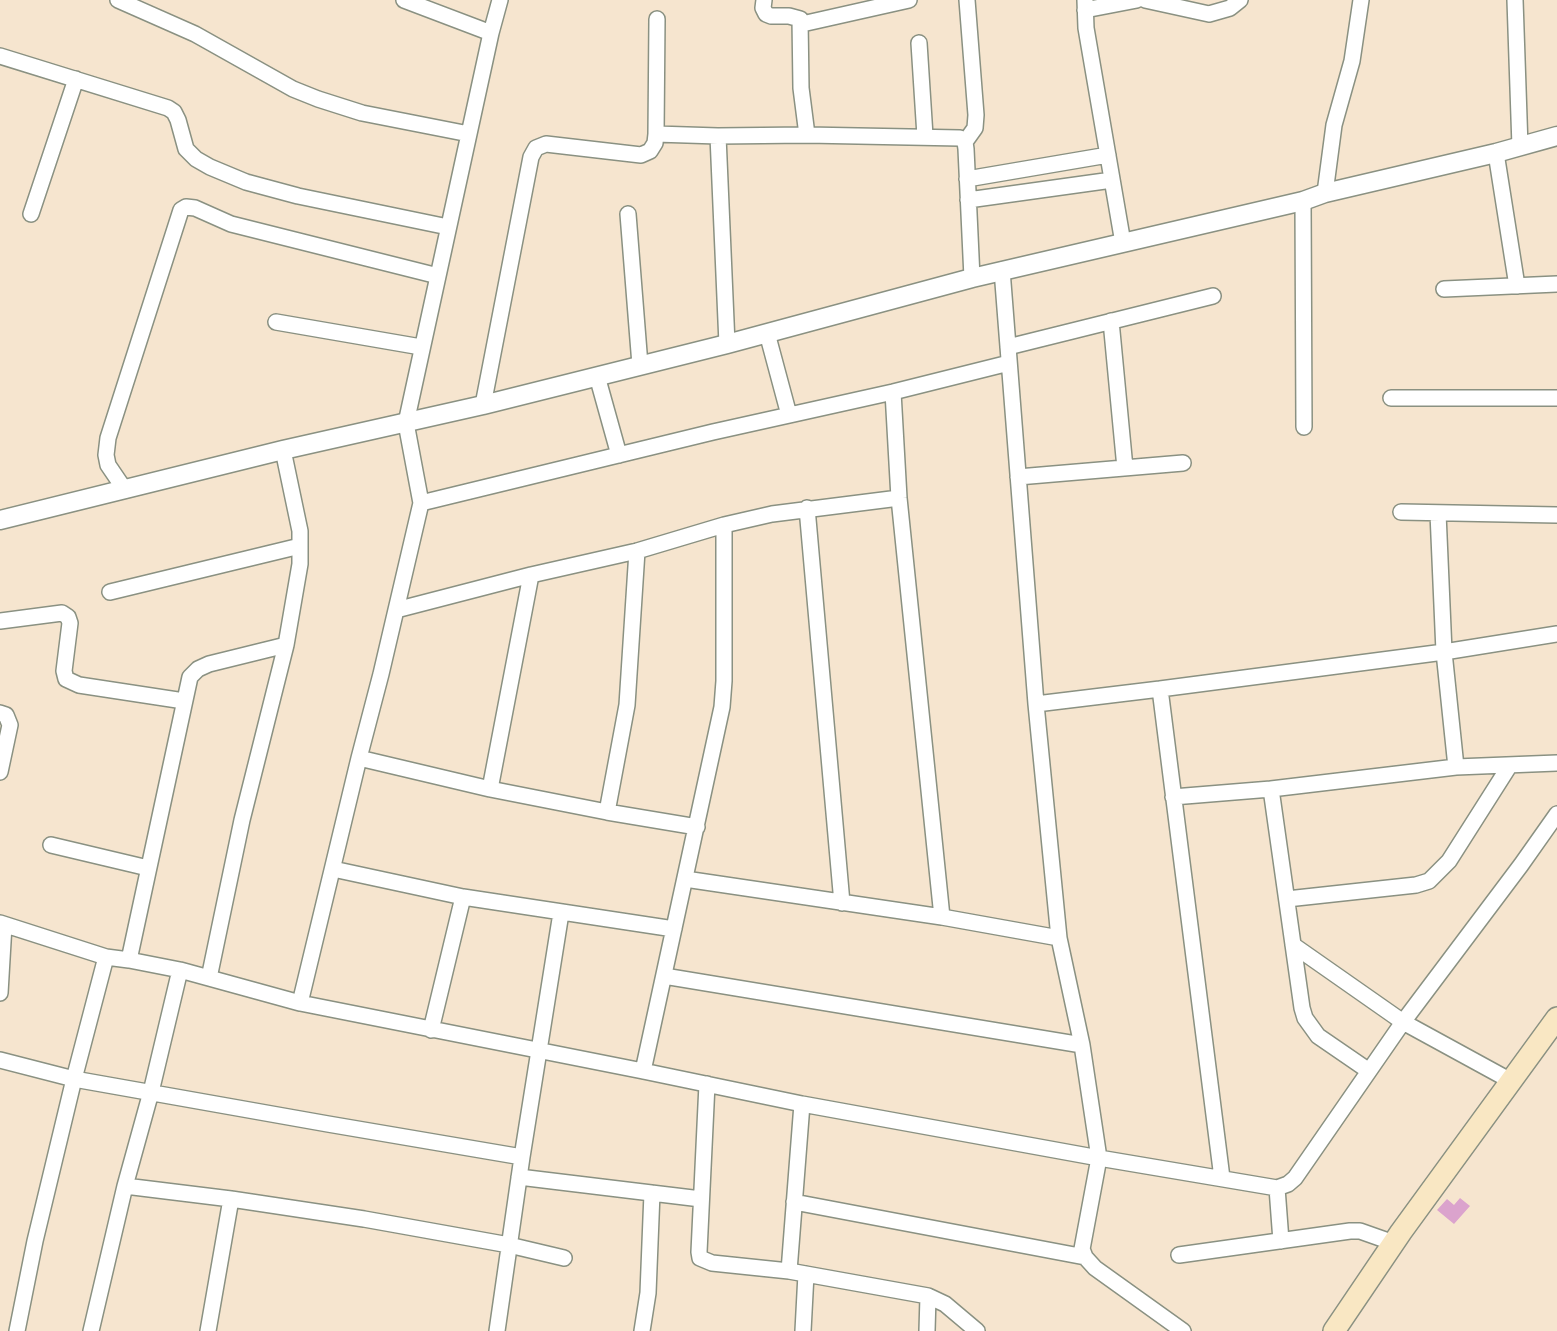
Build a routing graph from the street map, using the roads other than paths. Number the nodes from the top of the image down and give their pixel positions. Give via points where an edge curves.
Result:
1 (118, 0) edge
2 (404, 0) edge
3 (500, 0) edge
4 (764, 0) edge
5 (909, 0) edge
6 (967, 0) edge
7 (1137, 0) edge
8 (1145, 0) edge
9 (1240, 0) edge
10 (1361, 0) edge
11 (1515, 0) edge
12 (1085, 5) edge
13 (657, 19) dead end
14 (802, 24) junction
15 (491, 33) junction
16 (919, 44) dead end
17 (0, 56) edge
18 (76, 80) junction
19 (469, 134) junction
20 (656, 134) junction
21 (807, 135) junction
22 (718, 136) junction
23 (925, 136) junction
24 (1557, 136) edge
25 (965, 142) junction
26 (1520, 147) junction
27 (1496, 153) junction
28 (1108, 155) junction
29 (967, 179) junction
30 (1112, 180) junction
31 (1325, 192) junction
32 (968, 200) junction
33 (1303, 201) junction
34 (31, 214) dead end
35 (628, 214) dead end
36 (448, 227) junction
37 (1123, 243) junction
38 (1002, 270) junction
39 (438, 276) junction
40 (972, 278) junction
41 (1557, 284) edge
42 (1516, 286) junction
43 (1444, 289) dead end
44 (1213, 296) dead end
45 (1111, 321) junction
46 (276, 322) dead end
47 (767, 333) junction
48 (727, 344) junction
49 (421, 347) junction
50 (1008, 355) junction
51 (640, 365) junction
52 (597, 376) junction
53 (893, 392) junction
54 (1391, 398) dead end
55 (1557, 399) edge
56 (483, 405) junction
57 (789, 416) junction
58 (406, 423) junction
59 (1304, 427) dead end
60 (283, 450) junction
61 (619, 455) junction
62 (1183, 463) dead end
63 (1125, 468) junction
64 (1018, 477) junction
65 (125, 490) junction
66 (899, 498) junction
67 (421, 503) junction
68 (807, 508) junction
69 (1401, 512) dead end
70 (1437, 513) junction
71 (1557, 515) edge
72 (0, 520) edge
73 (724, 525) junction
74 (300, 546) junction
75 (637, 551) junction
76 (531, 575) junction
77 (110, 592) dead end
78 (396, 610) junction
79 (0, 621) edge
80 (1557, 634) edge
81 (286, 645) junction
82 (1444, 652) junction
83 (1160, 689) junction
84 (184, 701) junction
85 (1036, 704) junction
86 (0, 713) edge
87 (358, 758) junction
88 (1557, 763) edge
89 (1510, 765) junction
90 (1456, 767) junction
91 (0, 772) edge
92 (490, 789) junction
93 (1271, 789) junction
94 (1173, 797) junction
95 (607, 812) junction
96 (1557, 814) edge
97 (697, 827) junction
98 (51, 845) dead end
99 (148, 868) junction
100 (333, 869) junction
101 (685, 879) junction
102 (463, 897) junction
103 (1287, 899) junction
104 (842, 903) junction
105 (561, 913) junction
106 (942, 917) junction
107 (2, 924) edge
108 (674, 929) junction
109 (1059, 938) junction
110 (1293, 945) junction
111 (106, 957) junction
112 (129, 960) junction
113 (180, 970) junction
114 (663, 976) junction
115 (209, 978) junction
116 (0, 993) edge
117 (300, 1003) junction
118 (1557, 1018) edge
119 (1403, 1022) junction
120 (431, 1030) junction
121 (1082, 1045) junction
122 (540, 1052) junction
123 (0, 1060) edge
124 (643, 1071) junction
125 (1369, 1071) junction
126 (74, 1079) junction
127 (1511, 1081) junction
128 (707, 1084) junction
129 (151, 1092) junction
130 (802, 1104) junction
131 (522, 1157) junction
132 (1099, 1158) junction
133 (519, 1177) junction
134 (1222, 1178) junction
135 (125, 1186) junction
136 (1277, 1188) junction
137 (652, 1193) junction
138 (231, 1199) junction
139 (701, 1199) junction
140 (794, 1202) junction
141 (1281, 1240) junction
142 (1394, 1243) junction
143 (509, 1245) junction
144 (1179, 1255) dead end
145 (1085, 1257) junction
146 (564, 1258) dead end
147 (789, 1271) junction
148 (806, 1274) junction
149 (928, 1296) junction
150 (17, 1331) edge
151 (91, 1331) edge
152 (208, 1331) edge
153 (497, 1331) edge
154 (642, 1331) edge
155 (803, 1331) edge
156 (927, 1331) edge
157 (977, 1331) edge
158 (1183, 1331) edge
159 (1334, 1331) edge

1 - 19 street via 195,34 318,99 362,113
2 - 15 street
3 - 15 street
4 - 14 street via 766,14 795,17
5 - 14 street
6 - 25 street via 976,115 975,128
7 - 12 street
8 - 9 street via 1209,14 1230,8
10 - 31 street via 1352,61 1334,125
11 - 26 street
12 - 28 street
13 - 20 street
14 - 21 street via 801,81
15 - 19 street
16 - 23 street
17 - 18 street
18 - 34 street
18 - 36 street via 168,108 178,120 186,149 196,159 246,182
19 - 36 street
20 - 22 street
20 - 56 street via 650,151 641,155 546,144 536,148 531,157
21 - 22 street
21 - 23 street
22 - 48 street
23 - 25 street via 952,137
24 - 26 street
25 - 29 street
26 - 27 street
27 - 31 street
27 - 42 street
28 - 29 street
28 - 30 street
29 - 32 street
30 - 32 street
30 - 37 street
31 - 33 street
32 - 40 street
33 - 37 street
33 - 59 street
35 - 51 street
36 - 39 street
37 - 38 street
38 - 40 street
38 - 50 street
39 - 49 street
39 - 65 street via 231,224 195,208 181,210 108,438 108,465
40 - 47 street
41 - 42 street
42 - 43 street
44 - 45 street
45 - 50 street
45 - 63 street
46 - 49 street
47 - 48 street
47 - 57 street
48 - 51 street
49 - 58 street
50 - 53 street
50 - 64 street
51 - 52 street
52 - 56 street
52 - 61 street
53 - 57 street
53 - 66 street
54 - 55 street
56 - 58 street
57 - 61 street
58 - 60 street
58 - 67 street
60 - 65 street
60 - 74 street
61 - 67 street
62 - 63 street
63 - 64 street
64 - 85 street
65 - 72 street
66 - 68 street
66 - 106 street
67 - 78 street
68 - 73 street
68 - 104 street
69 - 70 street
70 - 71 street
70 - 82 street
73 - 75 street
73 - 97 street via 722,707
74 - 77 street
74 - 81 street
75 - 76 street
75 - 95 street via 627,705
76 - 78 street
76 - 92 street
78 - 87 street
79 - 84 street via 62,613 69,623 66,679 79,685
80 - 82 street
81 - 84 street via 198,669 190,677
81 - 115 street via 242,820
82 - 83 street
82 - 90 street
83 - 85 street
83 - 94 street
84 - 99 street
85 - 109 street
86 - 91 street via 6,715 10,725
87 - 92 street
87 - 100 street
88 - 89 street
89 - 90 street
89 - 103 street via 1449,861 1429,881
90 - 93 street
92 - 95 street
93 - 94 street
93 - 103 street
94 - 134 street
95 - 97 street
96 - 119 street
97 - 101 street
98 - 99 street
99 - 112 street
100 - 102 street
100 - 117 street
101 - 104 street
101 - 108 street
102 - 105 street
102 - 120 street
103 - 110 street
104 - 106 street
105 - 108 street
105 - 122 street
106 - 109 street
107 - 111 street
107 - 116 street
108 - 114 street
109 - 121 street
110 - 119 street
110 - 125 street via 1302,1008 1309,1026
111 - 112 street
111 - 126 street
112 - 113 street
113 - 115 street
113 - 129 street
114 - 121 street
114 - 124 street
115 - 117 street
117 - 120 street
118 - 127 main road
119 - 125 street
119 - 127 street
120 - 122 street
121 - 132 street
122 - 124 street
122 - 131 street
123 - 126 street
124 - 128 street
125 - 136 street via 1295,1178
126 - 129 street
126 - 150 street
127 - 142 main road
128 - 130 street
128 - 139 street
129 - 131 street
129 - 135 street
130 - 132 street
130 - 140 street
131 - 133 street
132 - 134 street
132 - 145 street via 1083,1238
133 - 137 street
133 - 143 street
134 - 136 street
135 - 138 street
135 - 151 street
136 - 141 street
137 - 139 street
137 - 154 street via 648,1293
138 - 143 street
138 - 152 street
139 - 147 street via 700,1258 712,1263
140 - 145 street
140 - 147 street
141 - 142 street via 1359,1231
141 - 144 street
142 - 159 main road
143 - 146 street
143 - 153 street
145 - 158 street via 1095,1269
147 - 148 street
148 - 149 street
148 - 155 street
149 - 156 street
149 - 157 street via 945,1304

